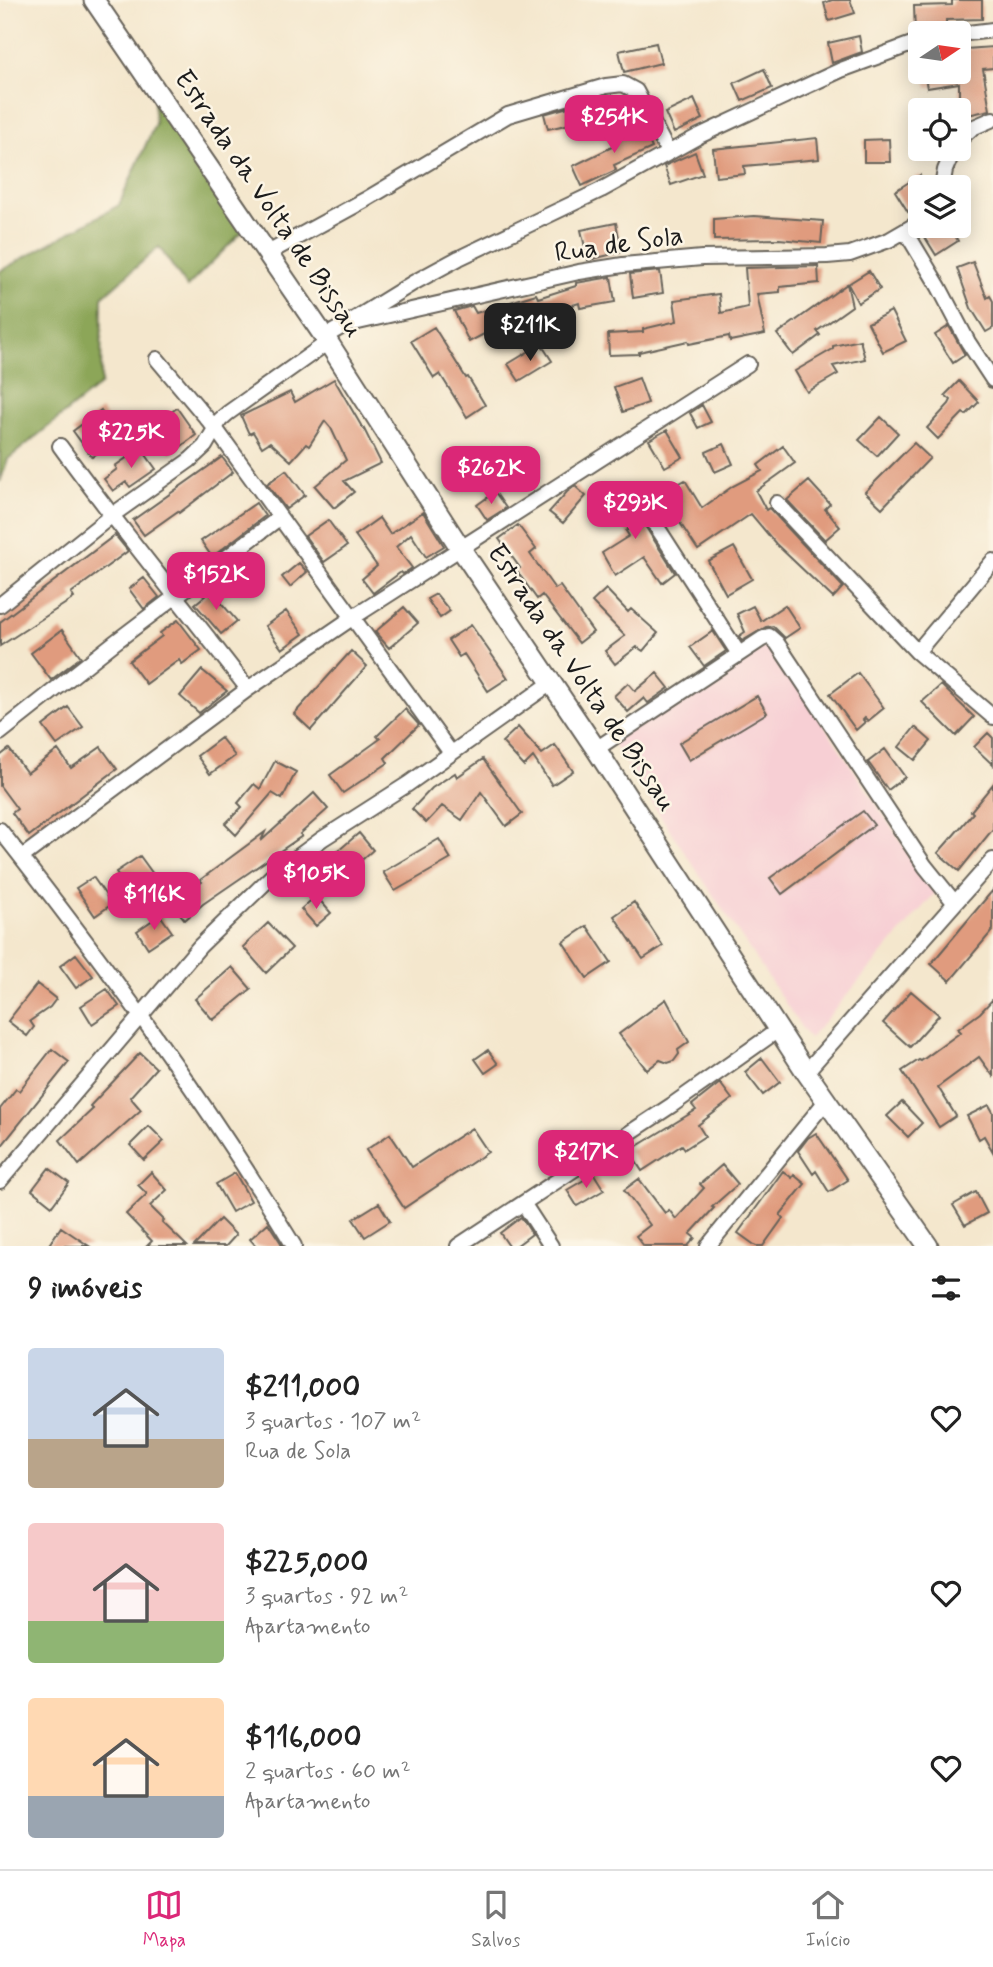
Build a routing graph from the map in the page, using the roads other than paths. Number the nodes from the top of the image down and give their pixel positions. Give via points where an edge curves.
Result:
1 (94, 0) edge
2 (993, 30) edge
3 (971, 33) edge
4 (908, 45) edge
5 (993, 119) edge
6 (971, 129) edge
7 (668, 152) junction
8 (906, 232) joint
9 (268, 253) junction
10 (345, 325) junction
11 (326, 340) junction
12 (157, 359) dead end
13 (748, 364) dead end
14 (993, 380) edge
15 (215, 428) junction
16 (60, 446) dead end
17 (777, 503) dead end
18 (646, 510) dead end
19 (110, 516) junction
20 (279, 518) junction
21 (461, 549) junction
22 (993, 561) edge
23 (176, 596) junction
24 (0, 605) edge
25 (352, 618) junction
26 (917, 652) junction
27 (739, 654) junction
28 (551, 683) junction
29 (248, 690) junction
30 (993, 717) edge
31 (0, 733) edge
32 (596, 749) junction
33 (451, 752) junction
34 (0, 830) edge
35 (22, 857) junction
36 (993, 860) edge
37 (954, 902) junction
38 (141, 1015) junction
39 (778, 1030) junction
40 (806, 1073) junction
41 (826, 1101) junction
42 (0, 1181) edge
43 (523, 1203) junction
44 (294, 1246) edge
45 (458, 1246) edge
46 (551, 1246) edge
47 (708, 1246) edge
48 (928, 1246) edge

1 - 9 main road, Estrada da Volta de Bissau
2 - 3 street
4 - 7 street via 841,70
5 - 6 street
7 - 9 street via 636,91 623,84 606,86 508,115
7 - 10 street via 601,190 459,258
8 - 10 street, Rua de Sola via 870,248 827,257 702,258 579,272
8 - 14 street
9 - 11 main road, Estrada da Volta de Bissau
10 - 11 street, Rua de Sola
11 - 15 street, Rua de Sola via 228,412
11 - 21 main road, Estrada da Volta de Bissau
12 - 15 street
13 - 21 street
15 - 19 street, Rua de Sola via 190,460
15 - 20 street
16 - 19 street
17 - 26 street
18 - 27 street
19 - 23 street
19 - 24 street, Rua de Sola
20 - 23 street
20 - 25 street
21 - 25 street
21 - 28 main road, Estrada da Volta de Bissau
22 - 26 street
23 - 29 street
23 - 31 street
25 - 29 street
25 - 33 street
26 - 30 street
27 - 32 street
27 - 37 street via 769,636 777,643 925,866
28 - 32 main road, Estrada da Volta de Bissau
28 - 33 street
29 - 35 street
32 - 39 main road, Estrada da Volta de Bissau
33 - 38 street via 272,876 200,946
34 - 35 street
35 - 38 street
36 - 37 street
37 - 40 street
38 - 42 street
38 - 44 street via 235,1149
39 - 40 main road, Estrada da Volta de Bissau
39 - 43 street
40 - 41 main road, Estrada da Volta de Bissau
41 - 47 street
41 - 48 main road, Estrada da Volta de Bissau
43 - 45 street
43 - 46 street

